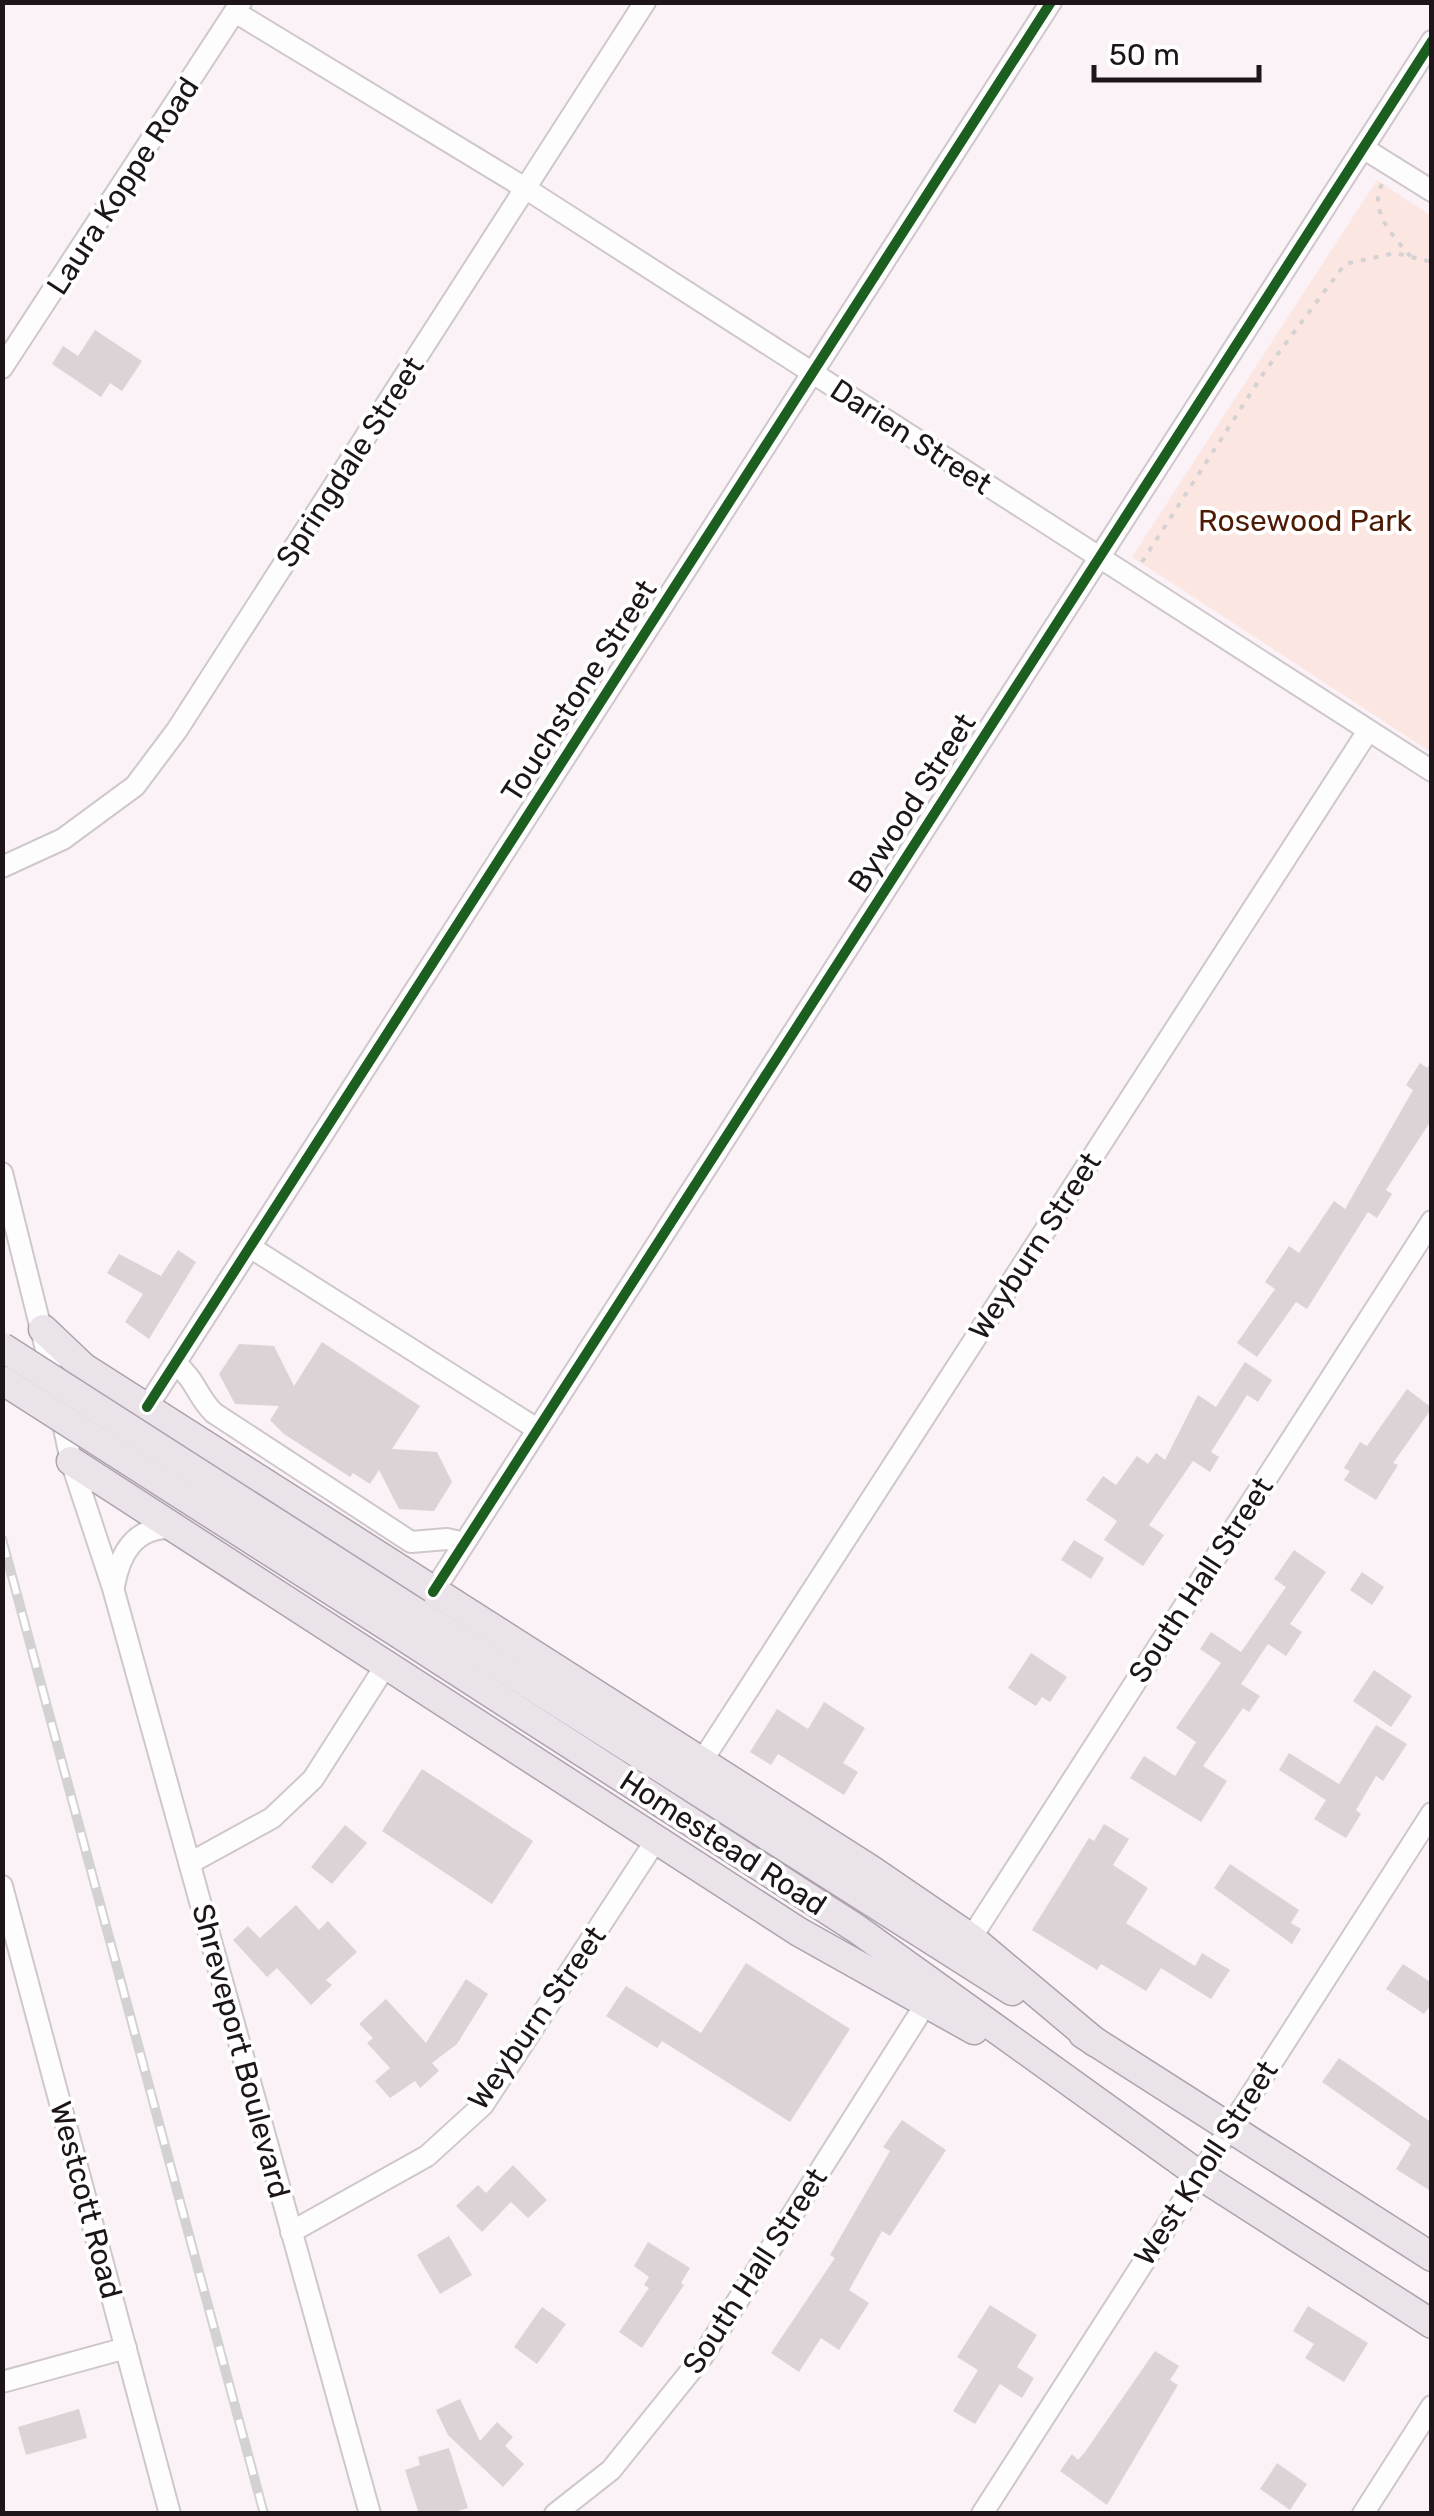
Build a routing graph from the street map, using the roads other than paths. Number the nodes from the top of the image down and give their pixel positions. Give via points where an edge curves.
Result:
1 (645, 2) edge
2 (1051, 2) edge
3 (238, 7) edge
4 (1432, 41) edge
5 (1363, 148) junction
6 (525, 188) junction
7 (1432, 192) edge
8 (2, 368) edge
9 (813, 374) junction
10 (1099, 560) junction
11 (1368, 730) junction
12 (1432, 770) edge
13 (2, 867) edge
14 (2, 1173) edge
15 (1432, 1221) edge
16 (250, 1247) junction
17 (43, 1329) junction
18 (2, 1346) edge
19 (175, 1363) junction
20 (82, 1367) junction
21 (53, 1376) junction
22 (2, 1380) edge
23 (147, 1407) junction
24 (537, 1429) junction
25 (71, 1461) junction
26 (172, 1528) junction
27 (464, 1543) junction
28 (114, 1588) junction
29 (417, 1614) junction
30 (386, 1665) junction
31 (702, 1761) junction
32 (1432, 1813) edge
33 (656, 1840) junction
34 (190, 1863) junction
35 (2, 1886) edge
36 (971, 1938) junction
37 (925, 2004) junction
38 (1095, 2042) junction
39 (1068, 2079) junction
40 (1229, 2128) junction
41 (1198, 2174) junction
42 (291, 2232) junction
43 (1432, 2257) edge
44 (1432, 2324) edge
45 (126, 2348) junction
46 (2, 2382) edge
47 (1432, 2406) edge
48 (170, 2514) edge
49 (370, 2514) edge
50 (555, 2514) edge
51 (982, 2514) edge
52 (1363, 2514) edge

1 - 6 street, Springdale Street
2 - 9 street, Touchstone Street
3 - 6 street, Darien Street
3 - 8 street, Laura Koppe Road
4 - 5 street, Bywood Street
5 - 7 street
5 - 10 street, Bywood Street
6 - 9 street, Darien Street
6 - 13 street, Springdale Street via 178,730 135,786 63,839
9 - 10 street, Darien Street
9 - 16 street, Touchstone Street
10 - 11 street, Darien Street
10 - 24 street, Bywood Street
11 - 12 street, Darien Street
11 - 31 street, Weyburn Street
14 - 17 street, Shreveport Boulevard
15 - 36 street, South Hall Street
16 - 19 street, Touchstone Street
16 - 24 street
17 - 20 main road
17 - 21 street, Shreveport Boulevard
18 - 29 main road, Homestead Road, bridge
19 - 23 street, Touchstone Street
19 - 27 street via 194,1378 214,1413 411,1542
20 - 21 main road
20 - 23 main road
21 - 25 street, Shreveport Boulevard
22 - 29 main road, Homestead Road, bridge
23 - 29 main road
24 - 27 street, Bywood Street
25 - 26 main road
25 - 28 street, Shreveport Boulevard
26 - 28 street via 147,1532 125,1550
26 - 30 main road
27 - 29 street, Bywood Street
28 - 34 street, Shreveport Boulevard
29 - 31 main road
29 - 38 main road, Homestead Road
29 - 39 main road, Homestead Road
30 - 33 main road
30 - 34 street via 313,1780 272,1818
31 - 36 main road
32 - 40 street, West Knoll Street
33 - 37 main road
33 - 42 street, Weyburn Street via 483,2105 427,2156
34 - 42 street, Shreveport Boulevard
35 - 45 street, Westcott Road
36 - 38 main road
37 - 39 main road
37 - 50 street, South Hall Street via 702,2357 611,2470
38 - 40 main road, Homestead Road
39 - 41 main road, Homestead Road
40 - 41 street, West Knoll Street
40 - 43 main road, Homestead Road
41 - 44 main road, Homestead Road
41 - 51 street, West Knoll Street
42 - 49 street, Shreveport Boulevard
45 - 46 street
45 - 48 street, Westcott Road
47 - 52 street

